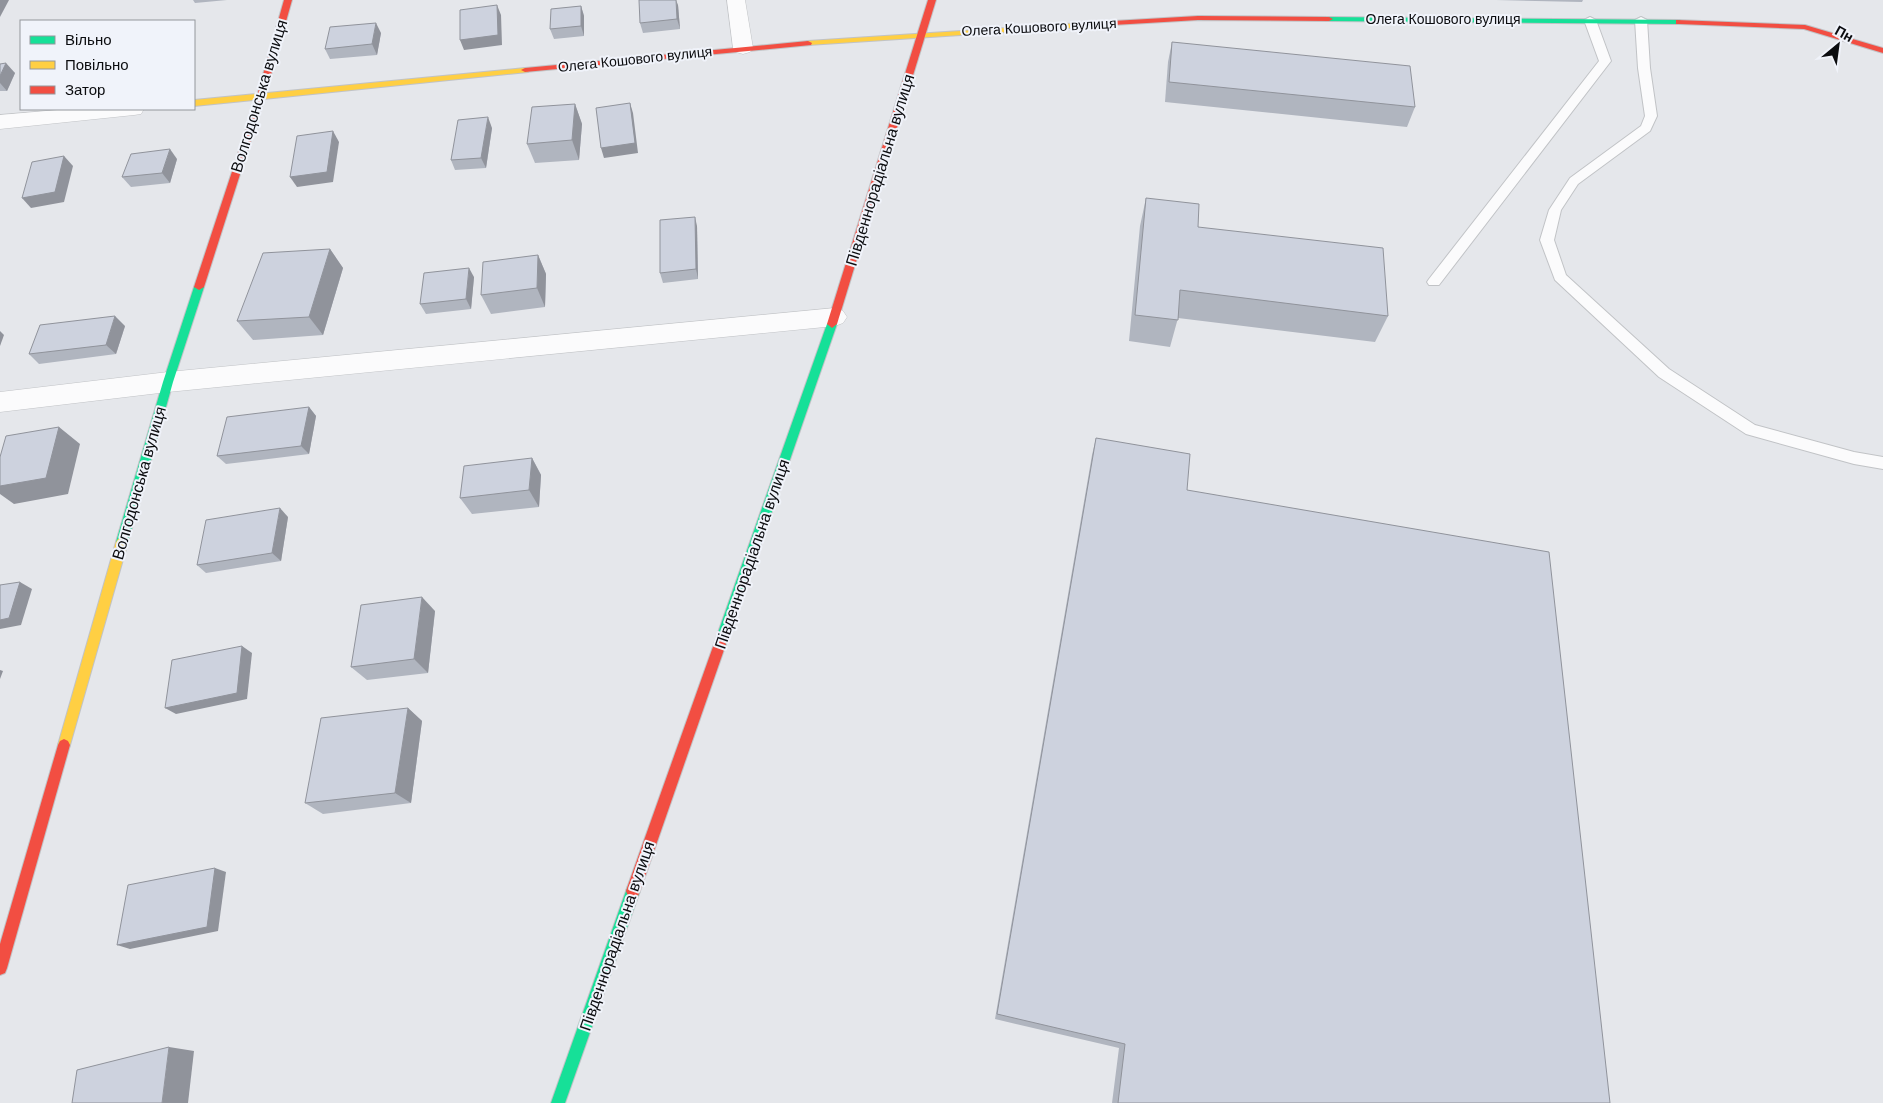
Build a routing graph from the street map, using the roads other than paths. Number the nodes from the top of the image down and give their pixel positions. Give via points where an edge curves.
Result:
1 (288, 0) edge
2 (736, 0) edge
3 (932, 0) edge
4 (1590, 20) junction
5 (1641, 20) junction
6 (920, 34) junction
7 (743, 48) junction
8 (1883, 51) edge
9 (261, 96) junction
10 (195, 103) edge
11 (124, 110) edge
12 (0, 122) edge
13 (1434, 282) dead end
14 (836, 318) junction
15 (168, 382) junction
16 (0, 402) edge
17 (1883, 463) edge
18 (0, 968) edge
19 (558, 1103) edge

1 - 9 street, Волгодонська вулиця
2 - 7 street
3 - 6 street, Південнорадіальна вулиця
4 - 5 street, Олега Кошового вулиця
4 - 6 street, Олега Кошового вулиця via 1198,18
4 - 13 lane via 1605,62
5 - 8 street, Олега Кошового вулиця via 1805,27
5 - 17 lane via 1651,116 1646,128 1574,181 1554,210 1547,240 1560,277 1664,373 1751,430
6 - 7 street, Олега Кошового вулиця
6 - 14 street, Південнорадіальна вулиця
7 - 9 street, Олега Кошового вулиця
9 - 10 street, Олега Кошового вулиця
9 - 15 street, Волгодонська вулиця
11 - 12 street
14 - 15 street
14 - 19 street, Південнорадіальна вулиця
15 - 16 street
15 - 18 street, Волгодонська вулиця

